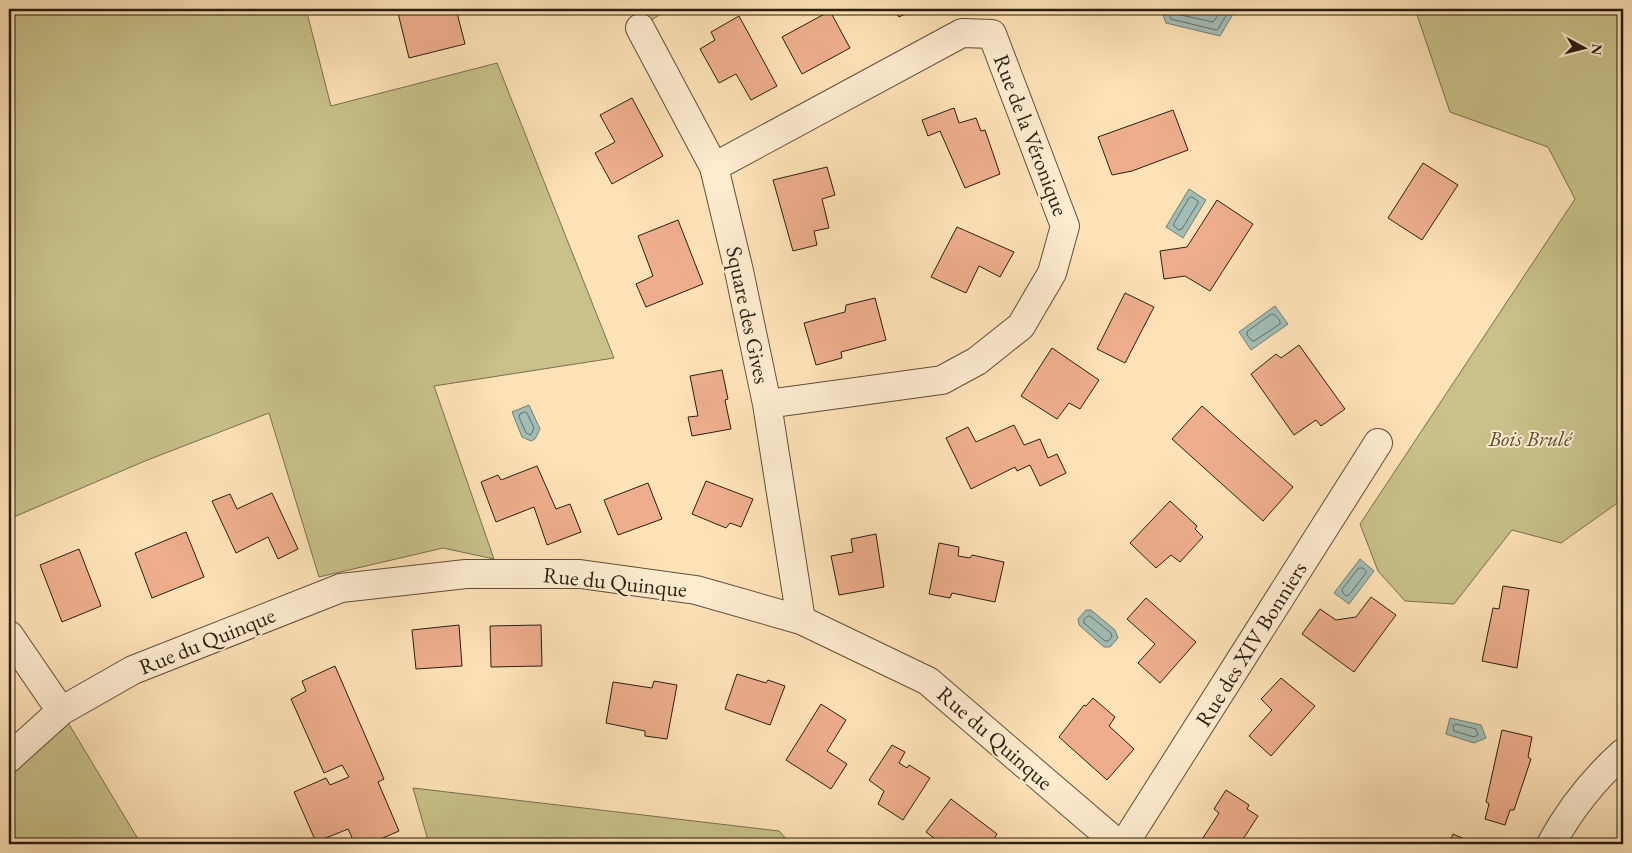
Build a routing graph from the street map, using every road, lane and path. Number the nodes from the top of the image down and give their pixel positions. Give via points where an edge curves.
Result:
1 (640, 28) dead end
2 (714, 166) junction
3 (767, 404) junction
4 (1378, 443) dead end
5 (801, 620) junction
6 (9, 635) edge
7 (61, 711) junction
8 (1623, 753) edge
9 (9, 758) edge
10 (1118, 844) edge
11 (1124, 844) edge
12 (1551, 844) edge

1 - 2 street, Square des Gives
2 - 3 street, Square des Gives
2 - 3 street, Rue de la Véronique via 962,33 992,34 1065,226 1052,273 1021,326 977,361 942,380
3 - 5 street, Square des Gives
4 - 11 street, Rue des XIV Bonniers
5 - 7 street, Rue du Quinque via 696,590 580,574 466,574 341,588 133,670
5 - 10 street, Rue du Quinque via 928,681
6 - 7 street
7 - 9 street, Rue du Quinque
8 - 12 street via 1606,769 1561,826

